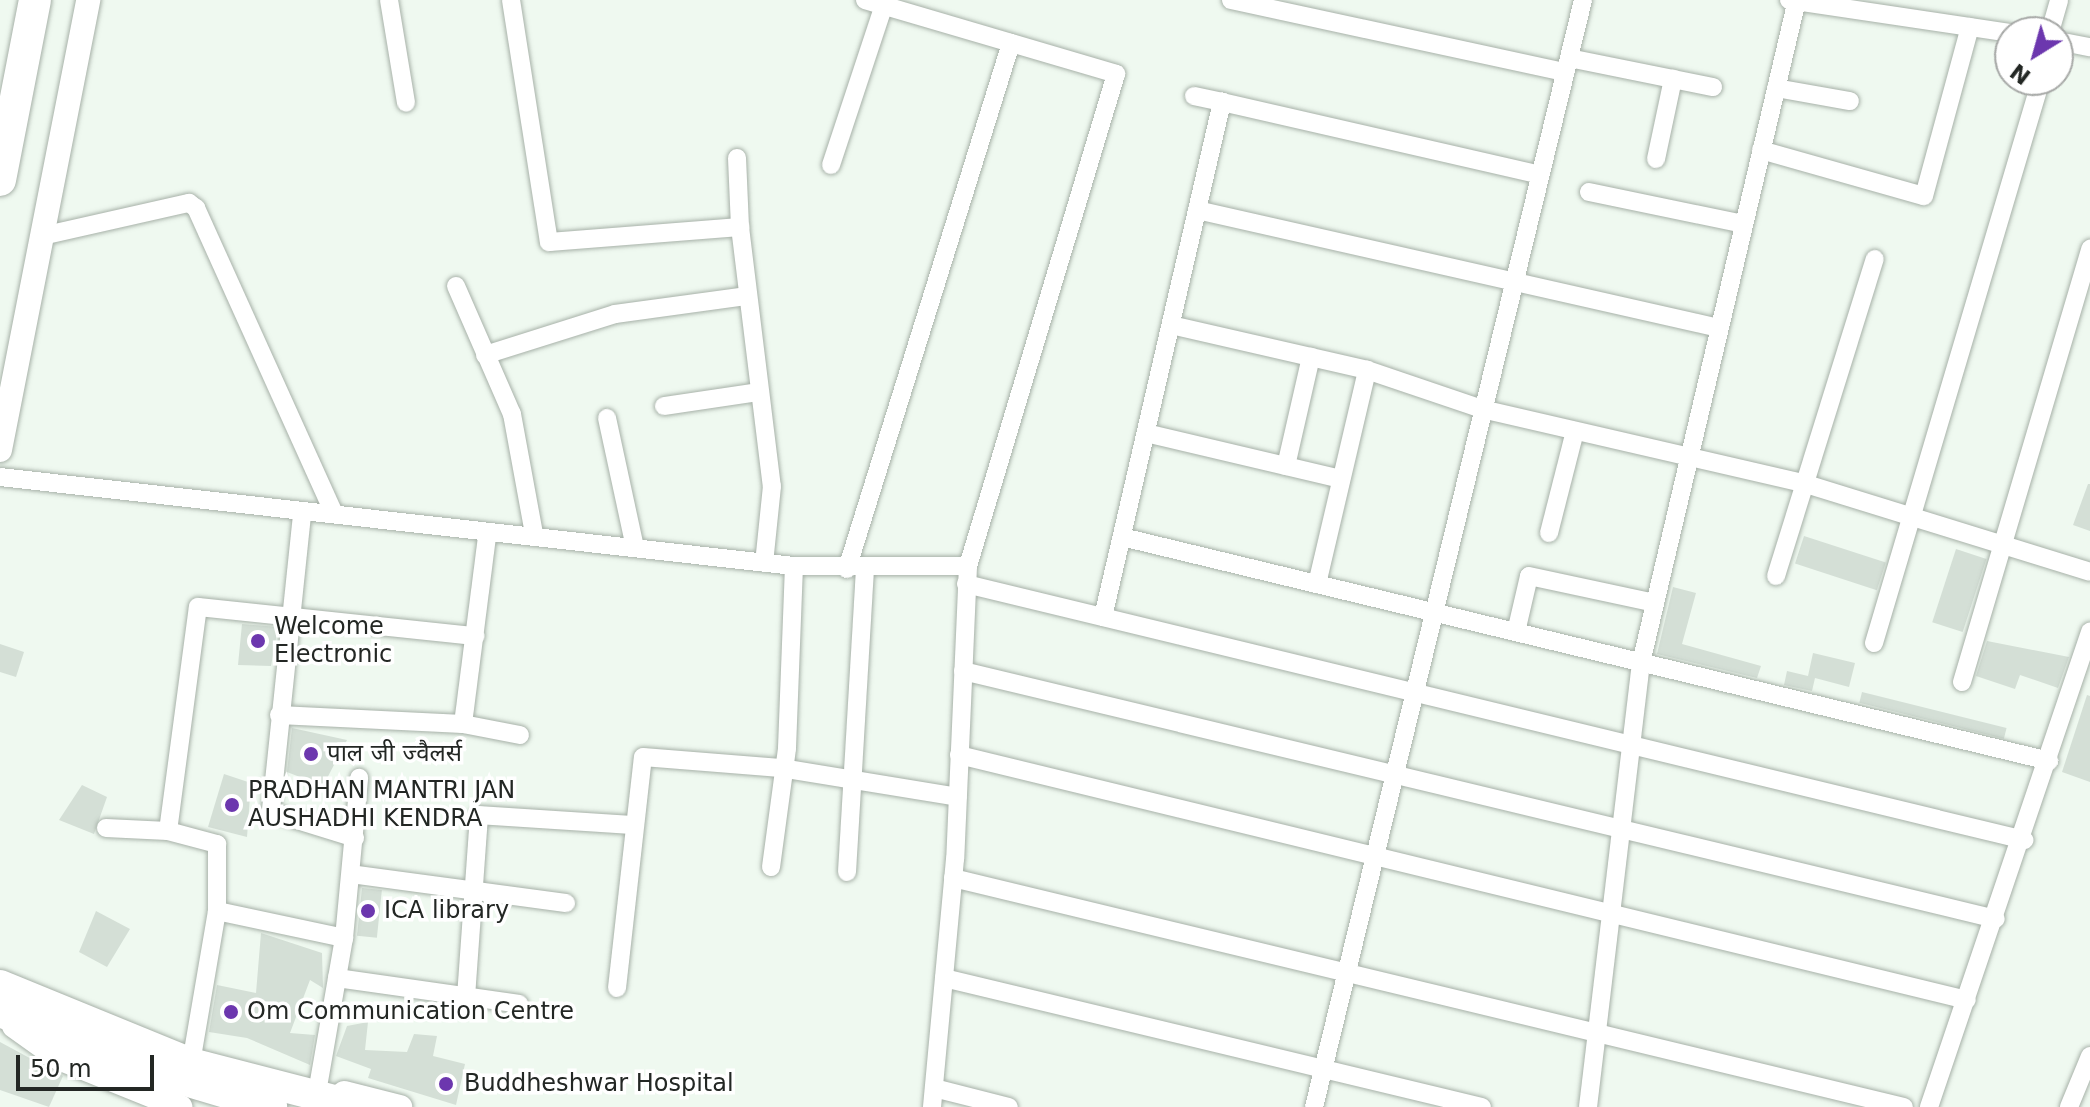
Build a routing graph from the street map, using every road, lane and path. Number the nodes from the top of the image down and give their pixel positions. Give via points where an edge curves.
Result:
1 (35, 0) edge
2 (88, 0) edge
3 (389, 0) edge
4 (511, 0) edge
5 (865, 0) edge
6 (1231, 0) edge
7 (1583, 0) edge
8 (1794, 0) edge
9 (884, 5) junction
10 (1892, 8) edge
11 (1970, 27) junction
12 (1994, 31) edge
13 (1011, 43) junction
14 (1567, 65) junction
15 (1673, 79) junction
16 (1713, 87) dead end
17 (1776, 88) junction
18 (1194, 96) dead end
19 (2036, 96) edge
20 (1850, 101) dead end
21 (1222, 102) junction
22 (406, 103) dead end
23 (1761, 150) junction
24 (737, 158) dead end
25 (1656, 159) dead end
26 (831, 165) dead end
27 (1540, 175) junction
28 (0, 180) edge
29 (1589, 192) dead end
30 (1197, 210) junction
31 (1744, 224) junction
32 (740, 227) junction
33 (42, 236) junction
34 (2090, 249) edge
35 (1875, 259) dead end
36 (1514, 282) junction
37 (456, 286) dead end
38 (746, 296) junction
39 (1171, 325) junction
40 (1719, 328) junction
41 (485, 355) junction
42 (1311, 357) junction
43 (1367, 370) junction
44 (759, 392) junction
45 (664, 406) dead end
46 (1482, 409) junction
47 (607, 418) dead end
48 (1575, 431) junction
49 (1146, 433) junction
50 (0, 450) edge
51 (1689, 457) junction
52 (1286, 466) junction
53 (0, 477) edge
54 (1341, 479) junction
55 (1803, 483) junction
56 (334, 513) junction
57 (302, 515) junction
58 (1907, 516) junction
59 (1549, 533) dead end
60 (534, 534) junction
61 (487, 536) junction
62 (1122, 537) junction
63 (2005, 546) junction
64 (635, 547) junction
65 (764, 563) junction
66 (794, 566) junction
67 (856, 569) junction
68 (2090, 572) edge
69 (967, 575) junction
70 (1776, 576) dead end
71 (1317, 584) junction
72 (1655, 603) junction
73 (1434, 613) junction
74 (289, 617) junction
75 (1103, 617) junction
76 (1516, 632) junction
77 (2090, 632) edge
78 (475, 636) junction
79 (1874, 643) dead end
80 (1641, 663) junction
81 (963, 671) junction
82 (1962, 682) dead end
83 (1414, 693) junction
84 (279, 715) junction
85 (463, 724) junction
86 (520, 735) dead end
87 (1632, 745) junction
88 (959, 755) junction
89 (2049, 761) junction
90 (781, 768) junction
91 (1395, 775) junction
92 (359, 778) dead end
93 (854, 779) junction
94 (958, 797) junction
95 (635, 825) junction
96 (106, 828) dead end
97 (1621, 829) junction
98 (168, 831) junction
99 (355, 838) junction
100 (2024, 840) junction
101 (1375, 856) junction
102 (771, 867) dead end
103 (847, 872) dead end
104 (351, 874) junction
105 (953, 878) junction
106 (472, 889) junction
107 (566, 903) dead end
108 (217, 911) junction
109 (1611, 914) junction
110 (1996, 919) junction
111 (344, 938) junction
112 (1346, 972) junction
113 (337, 978) junction
114 (944, 978) junction
115 (617, 988) dead end
116 (466, 997) junction
117 (2, 1000) edge
118 (1967, 1000) junction
119 (519, 1004) dead end
120 (1597, 1033) junction
121 (2090, 1056) edge
122 (192, 1057) junction
123 (1323, 1069) junction
124 (318, 1087) junction
125 (933, 1098) edge
126 (176, 1106) edge
127 (272, 1107) edge
128 (361, 1107) edge
129 (400, 1107) edge
130 (1009, 1107) edge
131 (1314, 1107) edge
132 (1482, 1107) edge
133 (1588, 1107) edge
134 (1904, 1107) edge
135 (1929, 1107) edge
136 (2069, 1107) edge

1 - 28 highway
2 - 33 street
3 - 22 street
4 - 32 street via 549,242
5 - 9 street
6 - 14 street
7 - 14 street
8 - 10 street
8 - 17 street
9 - 13 street
9 - 26 street
10 - 11 street
11 - 12 street
11 - 23 street via 1924,196
13 - 67 street
13 - 69 street via 1116,74
14 - 15 street
14 - 27 street
15 - 16 street
15 - 25 street
17 - 20 street
17 - 23 street
18 - 21 street
19 - 58 street
21 - 27 street
21 - 30 street
23 - 31 street
24 - 32 street
27 - 36 street
29 - 31 street
30 - 36 street
30 - 39 street
31 - 40 street
32 - 38 street
33 - 50 street
33 - 56 street via 189,203 196,208
34 - 63 street
35 - 55 street
36 - 40 street
36 - 46 street
37 - 41 street
38 - 41 street via 615,314
38 - 44 street
39 - 42 street
39 - 49 street
40 - 51 street
41 - 60 street via 512,414
42 - 43 street
42 - 52 street
43 - 46 street
43 - 54 street
44 - 45 street
44 - 65 street via 772,486
46 - 48 street
46 - 73 street
47 - 64 street
48 - 51 street
48 - 59 street
49 - 52 street
49 - 62 street
51 - 55 street
51 - 72 street
52 - 54 street
53 - 57 street
54 - 71 street
55 - 58 street
55 - 70 street
56 - 57 street
56 - 61 street
57 - 74 street
58 - 63 street
58 - 79 street
60 - 61 street
60 - 64 street
61 - 78 street
62 - 71 street
62 - 75 street
63 - 68 street
63 - 82 street
64 - 65 street
65 - 66 street
66 - 67 street
66 - 90 street
67 - 69 street
67 - 93 street
69 - 75 street
69 - 81 street
71 - 73 street
72 - 76 street via 1529,576
72 - 80 street
73 - 76 street
73 - 83 street
74 - 78 street
74 - 84 street
74 - 98 street via 193,610
75 - 83 street
76 - 80 street
77 - 89 street
78 - 85 street
80 - 87 street
80 - 89 street
81 - 88 street
81 - 91 street
83 - 87 street
83 - 91 street
84 - 85 street
84 - 99 street via 271,812
85 - 86 street
87 - 97 street
87 - 100 street
88 - 94 street
88 - 101 street
89 - 100 street
90 - 93 street
90 - 95 street via 643,757
90 - 102 street
91 - 97 street
91 - 101 street
92 - 99 street
93 - 94 street
93 - 103 street
94 - 105 street
95 - 106 street via 483,811
95 - 115 street
96 - 98 street
97 - 109 street
97 - 110 street
98 - 108 street via 217,844
99 - 104 street
100 - 110 street
101 - 109 street
101 - 112 street
104 - 106 street
104 - 111 street
105 - 112 street
105 - 114 street
106 - 107 street
106 - 116 street
108 - 111 street
108 - 122 street
109 - 118 street
109 - 120 street
110 - 118 street
111 - 113 street
112 - 120 street
112 - 123 street
113 - 116 street
113 - 124 street
114 - 123 street
114 - 125 street
116 - 119 street
117 - 122 main road
117 - 126 street via 59,1058
117 - 127 main road via 138,1067
118 - 135 street
120 - 133 street
120 - 134 street
121 - 136 street
122 - 124 street
122 - 128 main road
123 - 131 street
123 - 132 street
124 - 129 street
125 - 130 street

